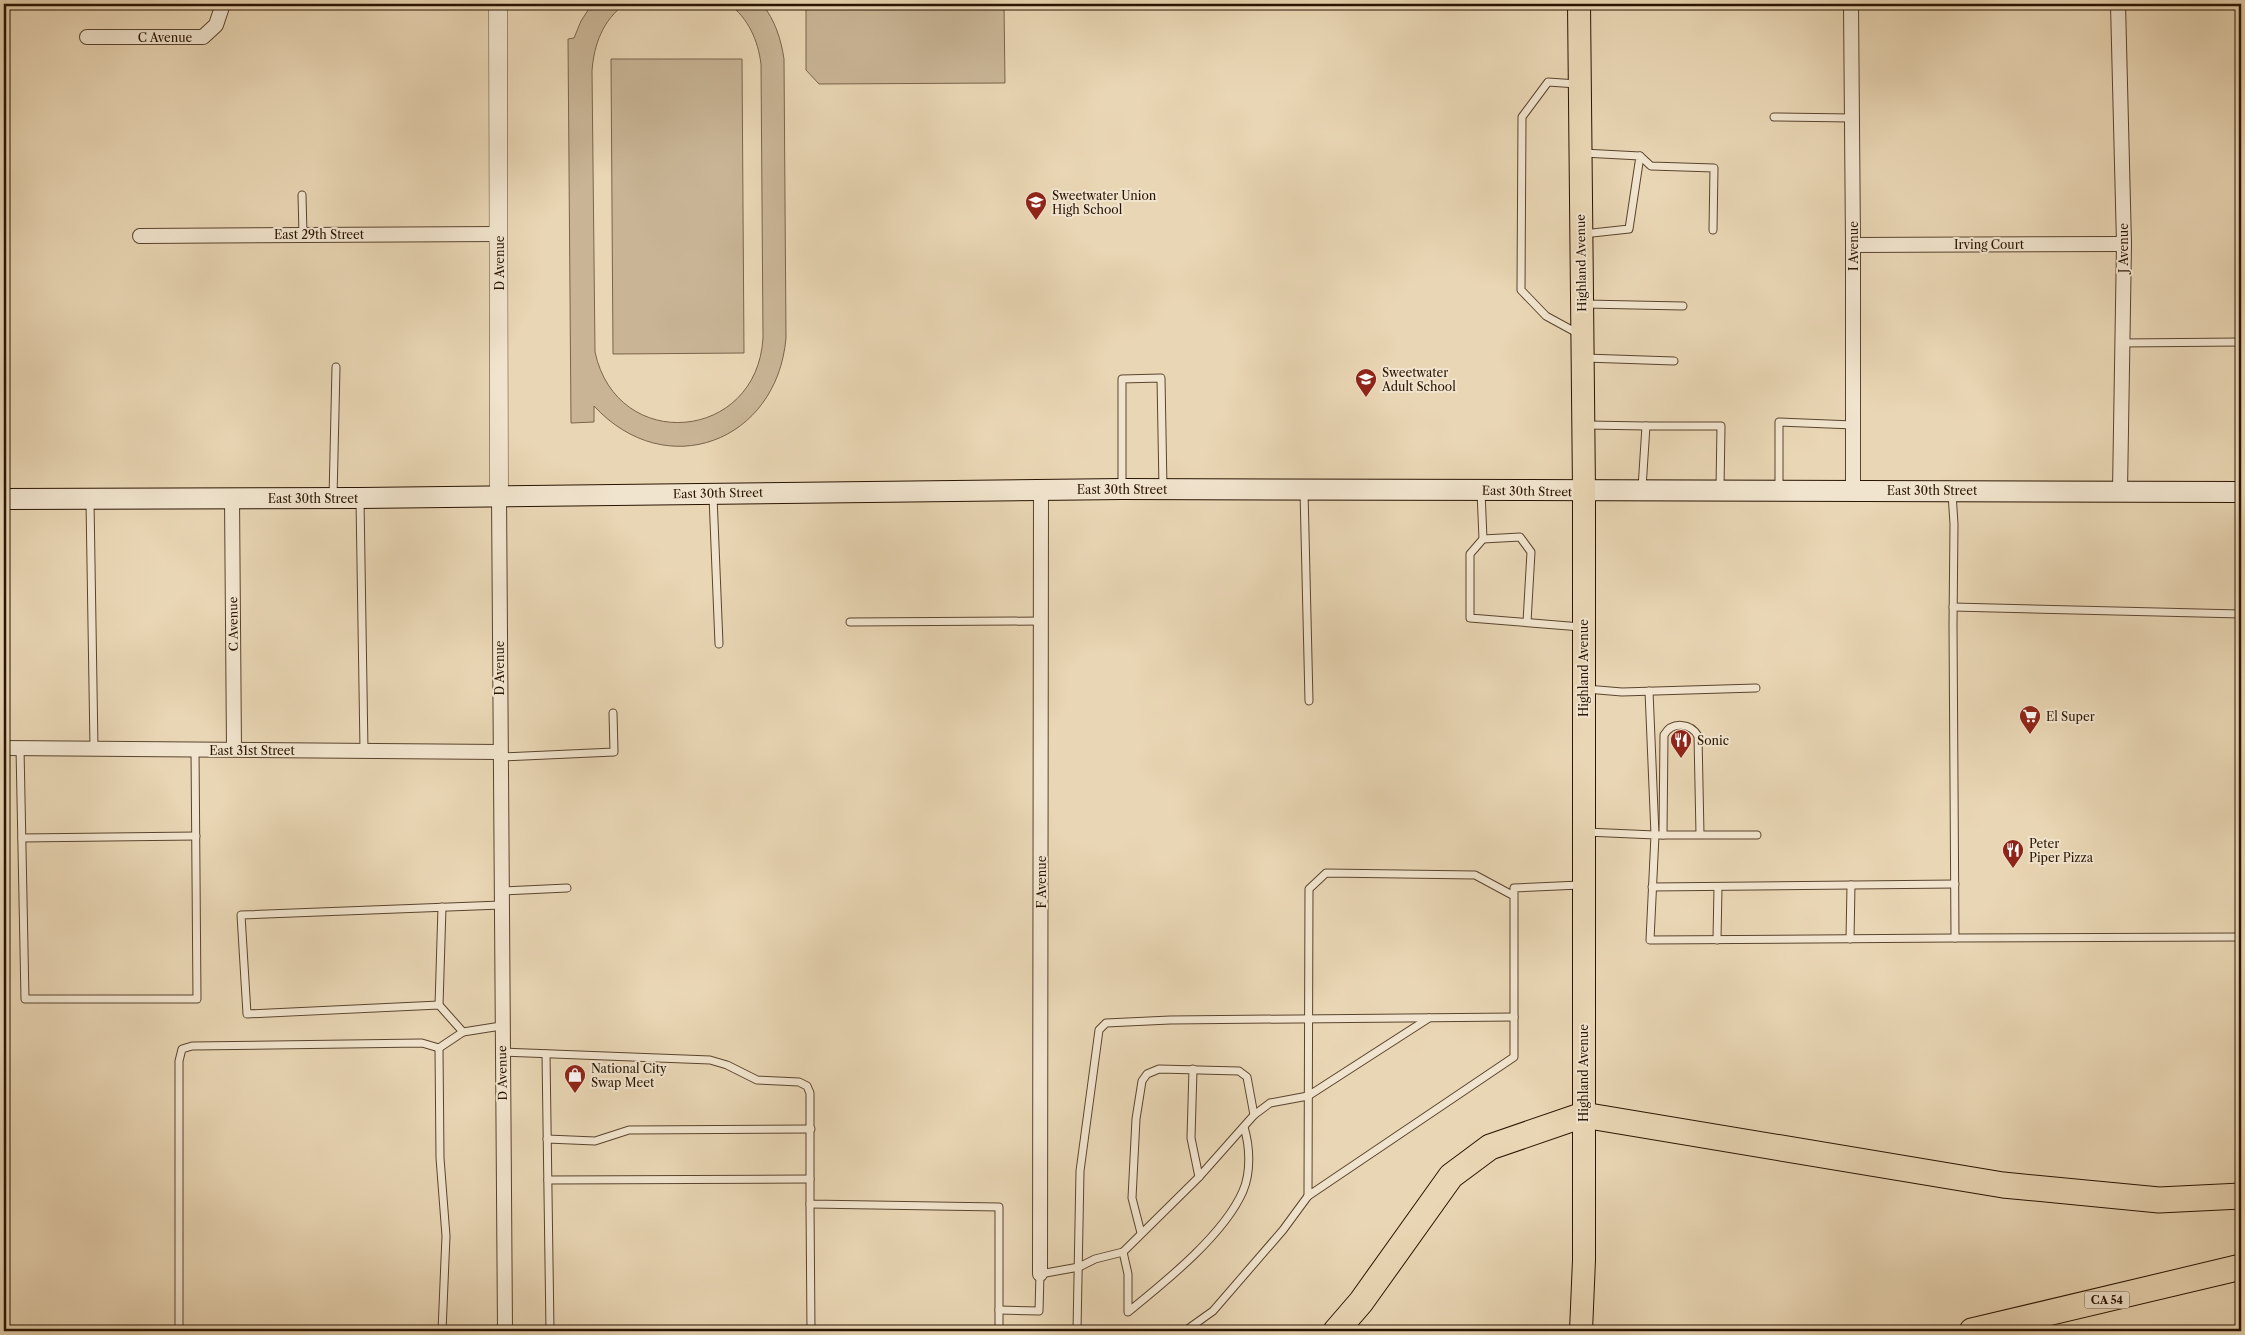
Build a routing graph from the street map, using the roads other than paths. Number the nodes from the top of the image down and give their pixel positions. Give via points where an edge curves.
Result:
1 (223, 4) edge
2 (498, 4) edge
3 (1579, 4) edge
4 (1850, 4) edge
5 (2118, 4) edge
6 (88, 37) dead end
7 (1580, 85) junction
8 (1774, 117) dead end
9 (1852, 118) junction
10 (1580, 152) junction
11 (1640, 156) junction
12 (302, 195) dead end
13 (1713, 230) dead end
14 (303, 234) junction
15 (499, 234) junction
16 (1581, 234) junction
17 (140, 236) dead end
18 (2124, 244) junction
19 (1853, 245) junction
20 (1582, 304) junction
21 (1683, 306) dead end
22 (1582, 335) junction
23 (2241, 342) edge
24 (2122, 343) junction
25 (1582, 358) junction
26 (1674, 361) dead end
27 (336, 367) dead end
28 (1583, 425) junction
29 (1853, 425) junction
30 (1646, 426) junction
31 (1304, 488) junction
32 (1041, 489) junction
33 (1122, 489) junction
34 (1163, 489) junction
35 (1852, 489) junction
36 (1481, 490) junction
37 (1720, 490) junction
38 (1778, 490) junction
39 (1952, 490) junction
40 (1584, 491) junction
41 (1642, 491) junction
42 (2120, 492) junction
43 (2241, 492) edge
44 (713, 493) junction
45 (499, 495) junction
46 (90, 498) junction
47 (232, 498) junction
48 (333, 498) junction
49 (360, 498) junction
50 (4, 499) edge
51 (1483, 539) junction
52 (1953, 607) junction
53 (2241, 614) edge
54 (1041, 621) junction
55 (850, 622) dead end
56 (1526, 622) junction
57 (1584, 627) junction
58 (720, 644) dead end
59 (1756, 688) dead end
60 (1583, 689) junction
61 (1649, 691) junction
62 (1309, 701) dead end
63 (613, 713) dead end
64 (4, 748) edge
65 (20, 748) junction
66 (94, 748) junction
67 (195, 749) junction
68 (234, 750) junction
69 (364, 750) junction
70 (500, 754) junction
71 (1583, 832) junction
72 (1700, 834) junction
73 (1757, 834) dead end
74 (1655, 835) junction
75 (1664, 835) junction
76 (196, 836) junction
77 (22, 838) junction
78 (1955, 884) junction
79 (1583, 885) junction
80 (1852, 885) junction
81 (1652, 887) junction
82 (1718, 887) junction
83 (567, 888) dead end
84 (1514, 896) junction
85 (501, 898) junction
86 (442, 907) junction
87 (2241, 937) edge
88 (1850, 938) junction
89 (1956, 938) junction
90 (1717, 940) junction
91 (439, 1005) junction
92 (1430, 1017) junction
93 (1514, 1017) junction
94 (1308, 1018) junction
95 (501, 1026) junction
96 (463, 1032) junction
97 (439, 1048) junction
98 (501, 1052) junction
99 (546, 1054) junction
100 (1193, 1069) junction
101 (1308, 1096) junction
102 (1254, 1115) junction
103 (1583, 1115) junction
104 (1244, 1127) junction
105 (811, 1129) junction
106 (547, 1139) junction
107 (1199, 1177) junction
108 (810, 1179) junction
109 (548, 1180) junction
110 (1308, 1196) junction
111 (2241, 1196) edge
112 (810, 1204) junction
113 (1141, 1233) junction
114 (1123, 1252) junction
115 (1079, 1267) junction
116 (2241, 1267) edge
117 (1040, 1274) junction
118 (999, 1310) junction
119 (1581, 1330) edge
120 (178, 1331) edge
121 (442, 1331) edge
122 (504, 1331) edge
123 (550, 1331) edge
124 (811, 1331) edge
125 (999, 1331) edge
126 (1077, 1331) edge
127 (1185, 1331) edge
128 (1336, 1331) edge
129 (1972, 1331) edge

1 - 6 street, C Avenue via 216,25 203,37
2 - 15 street, D Avenue
3 - 7 main road, Highland Avenue
4 - 9 street, I Avenue
5 - 18 street, J Avenue
7 - 10 main road, Highland Avenue
7 - 22 lane via 1548,82 1522,117 1521,290 1546,316
8 - 9 lane
9 - 19 street, I Avenue
10 - 11 lane
10 - 16 main road, Highland Avenue
11 - 13 lane via 1651,166 1714,168
11 - 16 lane via 1629,229
12 - 14 lane
14 - 15 street, East 29th Street
14 - 17 street, East 29th Street
15 - 45 street, D Avenue
16 - 20 main road, Highland Avenue
18 - 19 street, Irving Court
18 - 24 street, J Avenue
19 - 29 street, I Avenue
20 - 21 lane
20 - 22 main road, Highland Avenue
22 - 25 main road, Highland Avenue
23 - 24 lane
24 - 42 street, J Avenue
25 - 26 lane
25 - 28 main road, Highland Avenue
27 - 48 lane
28 - 30 lane
28 - 40 main road, Highland Avenue
29 - 35 street, I Avenue
29 - 38 lane via 1779,422
30 - 37 lane via 1721,426
30 - 41 lane
31 - 34 main road, East 30th Street
31 - 36 main road, East 30th Street
31 - 62 lane
32 - 33 main road, East 30th Street
32 - 44 main road, East 30th Street
32 - 54 street, F Avenue
33 - 34 main road, East 30th Street
33 - 34 lane via 1122,379 1161,378
35 - 38 main road, East 30th Street
35 - 39 main road, East 30th Street
36 - 40 main road, East 30th Street
36 - 51 lane
37 - 38 main road, East 30th Street
37 - 41 main road, East 30th Street
39 - 42 main road, East 30th Street
39 - 52 lane
40 - 41 main road, East 30th Street
40 - 57 main road, Highland Avenue
42 - 43 main road, East 30th Street
44 - 45 main road, East 30th Street
44 - 58 lane
45 - 49 main road, East 30th Street
45 - 70 street, D Avenue
46 - 47 main road, East 30th Street
46 - 50 main road, East 30th Street
46 - 66 lane
47 - 48 main road, East 30th Street
47 - 68 street, C Avenue
48 - 49 main road, East 30th Street
49 - 69 lane
51 - 56 lane via 1520,536 1531,552
51 - 56 lane via 1470,554 1470,618
52 - 53 lane
52 - 78 lane
54 - 55 lane
54 - 117 street, F Avenue
56 - 57 lane
57 - 60 main road, Highland Avenue
59 - 61 lane
60 - 61 lane
60 - 71 main road, Highland Avenue
61 - 74 lane
63 - 70 lane via 614,752
64 - 65 street, East 31st Street
65 - 66 street, East 31st Street
65 - 77 lane
66 - 67 street, East 31st Street
67 - 68 street, East 31st Street
67 - 76 lane
68 - 69 street, East 31st Street
69 - 70 street, East 31st Street
70 - 85 street, D Avenue
71 - 74 lane
71 - 79 main road, Highland Avenue
72 - 73 lane
72 - 75 lane
72 - 75 lane via 1698,736 1689,727 1678,725 1669,728 1664,735
74 - 75 lane
74 - 81 lane
76 - 77 lane
76 - 77 lane via 197,999 25,999
78 - 80 lane
78 - 89 lane
79 - 84 lane via 1514,888
79 - 103 main road, Highland Avenue
80 - 82 lane
80 - 88 lane
81 - 82 lane
81 - 90 lane via 1650,940
82 - 90 lane
83 - 85 lane
84 - 93 lane
84 - 94 lane via 1475,875 1326,873 1309,889
85 - 86 lane
85 - 95 street, D Avenue
86 - 91 lane
86 - 91 lane via 241,915 247,1014
87 - 89 lane
88 - 89 lane
88 - 90 lane
91 - 96 lane
92 - 93 lane
92 - 94 lane
92 - 101 lane
93 - 110 lane via 1514,1056
94 - 101 lane
94 - 115 lane via 1106,1022 1099,1030 1080,1171
95 - 96 lane
95 - 98 street, D Avenue
96 - 97 lane
97 - 120 lane via 422,1043 192,1046 182,1049 179,1061
97 - 121 lane via 440,1158 446,1236
98 - 99 lane
98 - 122 street, D Avenue
99 - 105 lane via 710,1060 757,1080 799,1082 810,1093
99 - 106 lane
100 - 102 lane via 1239,1071 1247,1077
100 - 107 lane via 1191,1138
100 - 113 lane via 1159,1069 1147,1074 1142,1081 1136,1119 1132,1198
101 - 102 lane via 1270,1103
101 - 110 lane
102 - 104 lane
103 - 111 highway via 2003,1186 2159,1200
103 - 119 main road, Highland Avenue
103 - 128 highway via 1490,1146 1451,1176 1361,1302
104 - 107 lane
104 - 114 lane via 1249,1154 1247,1172 1243,1190 1226,1221 1162,1285 1128,1312 1128,1274
105 - 106 lane via 629,1130 595,1141
105 - 108 lane
106 - 109 lane
107 - 113 lane
108 - 109 lane
108 - 112 lane
109 - 123 lane
110 - 127 lane via 1283,1230 1212,1311
112 - 118 lane via 999,1207
112 - 124 lane
113 - 114 lane
114 - 115 lane
115 - 117 lane
115 - 126 lane
116 - 129 highway, CA 54
117 - 118 lane via 1039,1311
118 - 125 lane

